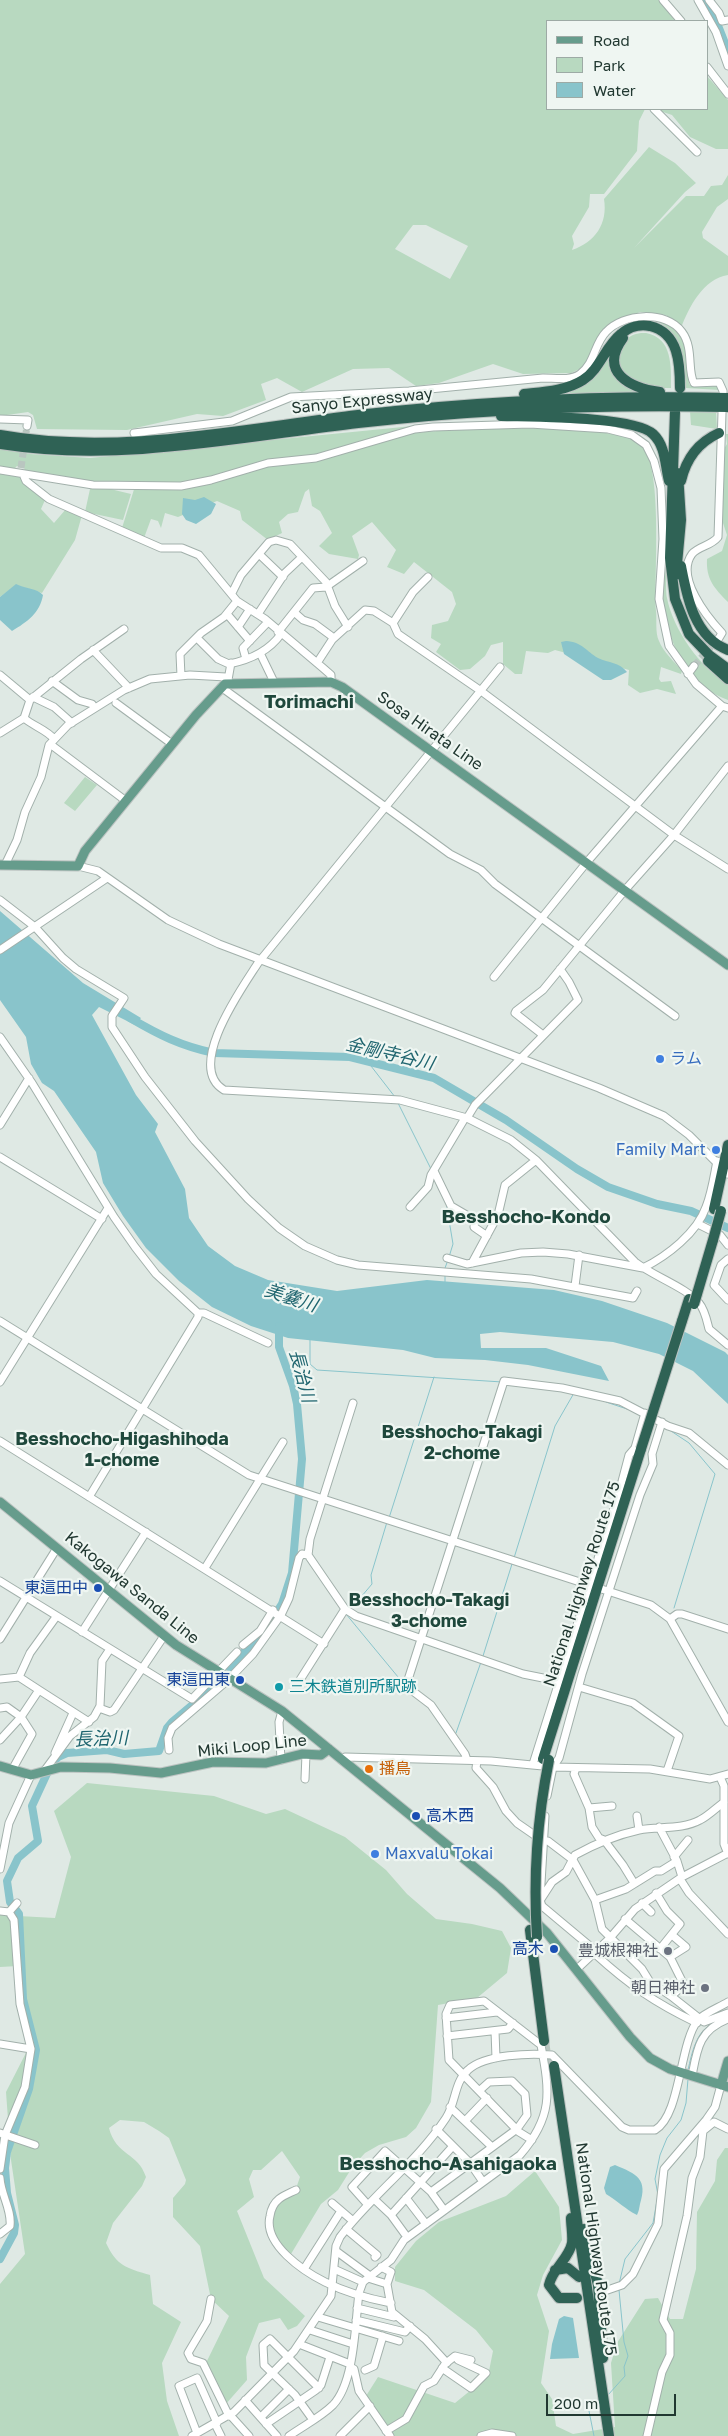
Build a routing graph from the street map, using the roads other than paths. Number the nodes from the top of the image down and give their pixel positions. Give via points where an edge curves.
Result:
1 (664, 0) edge
2 (698, 0) edge
3 (709, 0) edge
4 (680, 20) edge
5 (728, 20) edge
6 (728, 66) edge
7 (708, 69) edge
8 (728, 94) edge
9 (655, 110) edge
10 (697, 152) dead end
11 (725, 395) edge
12 (710, 398) junction
13 (414, 410) junction
14 (725, 410) edge
15 (677, 412) dead end
16 (456, 413) junction
17 (0, 419) edge
18 (27, 426) dead end
19 (724, 431) edge
20 (134, 433) dead end
21 (0, 436) edge
22 (0, 444) edge
23 (0, 470) edge
24 (21, 472) junction
25 (675, 489) junction
26 (259, 554) junction
27 (679, 555) junction
28 (302, 557) junction
29 (363, 561) dead end
30 (283, 577) junction
31 (428, 577) dead end
32 (329, 586) junction
33 (232, 593) junction
34 (236, 600) junction
35 (250, 609) junction
36 (294, 612) junction
37 (227, 614) junction
38 (258, 614) junction
39 (268, 622) junction
40 (393, 623) junction
41 (238, 626) junction
42 (348, 627) junction
43 (124, 629) dead end
44 (280, 633) junction
45 (689, 634) junction
46 (723, 636) edge
47 (197, 638) junction
48 (334, 638) junction
49 (250, 641) junction
50 (93, 650) junction
51 (728, 650) edge
52 (260, 652) junction
53 (246, 659) junction
54 (728, 660) edge
55 (231, 663) junction
56 (317, 663) junction
57 (694, 666) tunnel mouth
58 (500, 667) dead end
59 (728, 669) edge
60 (688, 674) junction
61 (0, 675) edge
62 (181, 676) junction
63 (728, 679) edge
64 (52, 681) junction
65 (229, 682) junction
66 (274, 682) junction
67 (331, 682) junction
68 (129, 688) junction
69 (221, 688) junction
70 (481, 691) junction
71 (31, 698) junction
72 (116, 703) dead end
73 (725, 707) edge
74 (95, 708) junction
75 (24, 718) junction
76 (72, 723) junction
77 (0, 733) edge
78 (52, 741) junction
79 (172, 744) junction
80 (432, 750) junction
81 (728, 766) edge
82 (126, 801) junction
83 (385, 806) junction
84 (636, 807) junction
85 (674, 835) junction
86 (587, 862) junction
87 (2, 865) edge
88 (78, 866) junction
89 (728, 869) edge
90 (108, 878) junction
91 (625, 890) junction
92 (0, 900) edge
93 (542, 919) junction
94 (35, 927) junction
95 (579, 946) junction
96 (0, 950) edge
97 (263, 959) junction
98 (728, 965) edge
99 (560, 970) junction
100 (494, 977) dead end
101 (675, 1016) dead end
102 (543, 1035) junction
103 (0, 1037) edge
104 (521, 1058) junction
105 (29, 1078) junction
106 (466, 1118) junction
107 (0, 1125) edge
108 (728, 1145) edge
109 (0, 1157) edge
110 (536, 1160) junction
111 (434, 1171) junction
112 (724, 1171) edge
113 (410, 1207) dead end
114 (108, 1208) junction
115 (102, 1220) junction
116 (698, 1224) junction
117 (487, 1236) junction
118 (728, 1245) edge
119 (579, 1255) junction
120 (447, 1258) dead end
121 (728, 1259) edge
122 (472, 1263) junction
123 (642, 1268) junction
124 (576, 1286) junction
125 (637, 1291) dead end
126 (728, 1300) edge
127 (198, 1313) junction
128 (0, 1321) edge
129 (28, 1338) junction
130 (268, 1343) dead end
131 (728, 1344) edge
132 (0, 1382) edge
133 (353, 1403) dead end
134 (143, 1410) junction
135 (645, 1414) junction
136 (662, 1422) junction
137 (0, 1441) edge
138 (283, 1442) dead end
139 (728, 1465) edge
140 (261, 1479) junction
141 (89, 1497) junction
142 (323, 1499) junction
143 (0, 1502) edge
144 (146, 1532) junction
145 (453, 1540) junction
146 (57, 1548) junction
147 (308, 1555) junction
148 (205, 1568) junction
149 (0, 1581) edge
150 (600, 1588) junction
151 (108, 1590) junction
152 (26, 1597) junction
153 (345, 1609) junction
154 (273, 1610) junction
155 (281, 1616) junction
156 (56, 1617) junction
157 (670, 1620) junction
158 (728, 1629) edge
159 (82, 1632) junction
160 (164, 1636) junction
161 (421, 1638) junction
162 (0, 1639) edge
163 (324, 1644) junction
164 (243, 1645) dead end
165 (110, 1649) junction
166 (237, 1652) dead end
167 (143, 1670) junction
168 (218, 1672) junction
169 (19, 1677) junction
170 (0, 1679) edge
171 (230, 1679) junction
172 (558, 1681) junction
173 (298, 1683) dead end
174 (578, 1687) junction
175 (39, 1690) junction
176 (0, 1708) edge
177 (99, 1708) junction
178 (282, 1711) junction
179 (73, 1713) junction
180 (21, 1717) junction
181 (89, 1722) junction
182 (728, 1722) edge
183 (0, 1740) edge
184 (329, 1749) junction
185 (168, 1750) dead end
186 (306, 1754) junction
187 (54, 1756) junction
188 (281, 1760) junction
189 (341, 1760) junction
190 (467, 1760) junction
191 (477, 1762) junction
192 (549, 1762) junction
193 (533, 1764) junction
194 (0, 1766) edge
195 (576, 1768) junction
196 (12, 1770) junction
197 (47, 1770) junction
198 (667, 1771) junction
199 (728, 1774) edge
200 (31, 1775) junction
201 (720, 1777) junction
202 (305, 1779) dead end
203 (724, 1802) junction
204 (612, 1806) dead end
205 (589, 1808) junction
206 (637, 1816) dead end
207 (658, 1828) junction
208 (639, 1830) junction
209 (543, 1840) junction
210 (604, 1840) junction
211 (688, 1840) dead end
212 (728, 1853) edge
213 (675, 1859) junction
214 (573, 1860) junction
215 (0, 1869) edge
216 (681, 1878) junction
217 (634, 1883) junction
218 (656, 1893) junction
219 (540, 1900) junction
220 (595, 1900) junction
221 (17, 1903) dead end
222 (642, 1903) junction
223 (533, 1909) dead end
224 (0, 1910) edge
225 (9, 1912) junction
226 (651, 1912) dead end
227 (625, 1919) junction
228 (728, 1934) edge
229 (672, 1935) junction
230 (610, 1938) junction
231 (660, 1949) junction
232 (596, 1953) junction
233 (670, 1957) junction
234 (576, 1970) junction
235 (671, 1996) junction
236 (728, 2002) edge
237 (497, 2012) junction
238 (728, 2014) edge
239 (446, 2018) junction
240 (728, 2020) edge
241 (698, 2021) junction
242 (512, 2023) junction
243 (496, 2031) junction
244 (447, 2036) junction
245 (548, 2042) tunnel mouth
246 (0, 2044) edge
247 (31, 2049) junction
248 (543, 2054) junction
249 (496, 2058) junction
250 (728, 2061) edge
251 (464, 2075) junction
252 (687, 2075) junction
253 (725, 2086) edge
254 (479, 2091) junction
255 (487, 2098) junction
256 (450, 2107) junction
257 (466, 2120) junction
258 (436, 2129) junction
259 (517, 2129) junction
260 (728, 2129) edge
261 (2, 2134) edge
262 (698, 2135) junction
263 (532, 2140) junction
264 (35, 2146) dead end
265 (453, 2146) junction
266 (492, 2147) junction
267 (470, 2164) junction
268 (404, 2167) junction
269 (0, 2169) edge
270 (0, 2178) edge
271 (420, 2182) junction
272 (484, 2182) junction
273 (572, 2188) junction
274 (296, 2190) dead end
275 (431, 2192) junction
276 (406, 2198) junction
277 (374, 2199) junction
278 (332, 2203) dead end
279 (368, 2205) junction
280 (444, 2210) junction
281 (341, 2211) junction
282 (570, 2212) junction
283 (391, 2215) junction
284 (353, 2221) junction
285 (426, 2224) junction
286 (346, 2229) junction
287 (0, 2234) edge
288 (408, 2237) junction
289 (336, 2251) junction
290 (375, 2257) dead end
291 (381, 2267) junction
292 (334, 2269) junction
293 (304, 2270) junction
294 (555, 2270) junction
295 (579, 2278) junction
296 (367, 2279) junction
297 (332, 2284) junction
298 (387, 2284) junction
299 (358, 2294) junction
300 (596, 2294) junction
301 (576, 2298) dead end
302 (211, 2300) dead end
303 (391, 2304) junction
304 (357, 2308) junction
305 (395, 2314) junction
306 (318, 2317) junction
307 (355, 2323) junction
308 (410, 2326) junction
309 (310, 2330) junction
310 (382, 2336) junction
311 (399, 2341) dead end
312 (299, 2344) junction
313 (353, 2344) junction
314 (288, 2357) junction
315 (330, 2357) junction
316 (472, 2360) dead end
317 (447, 2363) junction
318 (350, 2365) junction
319 (365, 2370) dead end
320 (272, 2373) junction
321 (318, 2388) junction
322 (289, 2389) junction
323 (245, 2400) junction
324 (300, 2401) junction
325 (604, 2404) junction
326 (370, 2406) junction
327 (230, 2415) junction
328 (260, 2417) junction
329 (313, 2420) junction
330 (216, 2424) junction
331 (266, 2424) junction
332 (388, 2433) edge
333 (194, 2435) edge
334 (221, 2436) edge
335 (250, 2436) edge
336 (277, 2436) edge
337 (289, 2436) edge
338 (340, 2436) edge
339 (481, 2436) edge
340 (512, 2436) edge
341 (603, 2436) edge
342 (609, 2436) edge
343 (647, 2436) edge

1 - 4 street
2 - 6 street via 713,26
3 - 5 street via 722,21
7 - 8 street
9 - 10 street
11 - 12 highway, Sanyo Expressway
11 - 20 street via 719,382 694,383 690,354 682,332 664,318 653,316 636,318 605,332 589,367 570,378 291,397 232,421
12 - 13 highway, Sanyo Expressway via 555,399
12 - 13 highway via 647,390 624,381 618,372 615,355 622,339 649,330 664,338 672,354 678,389 676,351 668,336 658,328 637,326 621,334 592,373 574,385
13 - 21 highway, Sanyo Expressway via 150,440 51,442
14 - 16 highway, Sanyo Expressway via 620,405
14 - 46 street via 718,537 693,554 688,576 692,590
15 - 25 highway
16 - 22 highway, Sanyo Expressway via 150,448 82,451
16 - 25 highway via 634,424 659,441
17 - 18 street via 28,420
19 - 25 highway via 706,440 692,454
23 - 24 street
24 - 33 street via 26,481 49,499 161,548 182,548 199,555
24 - 60 street via 93,485 181,486 268,463 316,458 432,427 530,424 592,428 632,435 646,445 659,476 662,539 658,583 662,622 669,646
25 - 27 highway via 681,520
25 - 45 highway via 671,577 679,615
26 - 28 street via 269,542 276,540 290,544
26 - 30 street
26 - 33 street via 241,575
27 - 51 highway via 694,615 713,641
27 - 54 highway via 677,584 686,613 704,641
28 - 30 street
28 - 32 street
29 - 32 street
30 - 38 street
31 - 40 street via 413,592
32 - 36 street via 313,588
32 - 42 street via 335,606
33 - 34 street
34 - 35 street
34 - 37 street
35 - 38 street
35 - 41 street
36 - 44 street
36 - 48 street
37 - 41 street
37 - 47 street
38 - 39 street
39 - 44 street
39 - 49 street
40 - 42 street via 370,609
40 - 70 street via 398,634
41 - 49 street
42 - 48 street
43 - 50 street
44 - 52 street via 269,647
44 - 56 street
45 - 59 highway
45 - 63 highway via 706,659
47 - 55 street via 224,664
47 - 62 street via 180,654
48 - 56 street
49 - 53 street via 243,648
50 - 64 street
50 - 68 street
52 - 53 street
52 - 66 street
53 - 55 street
55 - 65 street
56 - 67 street via 331,675
57 - 60 street
58 - 70 street
60 - 73 street
61 - 71 street
62 - 65 street via 226,677
62 - 68 street via 150,679
64 - 71 street
64 - 74 street
65 - 66 main road, Sosa Hirata Line
65 - 69 main road, Sosa Hirata Line
66 - 67 main road, Sosa Hirata Line
67 - 80 main road, Sosa Hirata Line
68 - 74 street
69 - 79 main road, Sosa Hirata Line
69 - 83 street
70 - 80 street
70 - 84 street
71 - 75 street
71 - 76 street via 54,707
72 - 79 street
73 - 84 street via 672,761
74 - 76 street
75 - 77 street
75 - 78 street via 50,733
76 - 78 street
78 - 82 street
78 - 87 street via 17,840
79 - 82 main road, Sosa Hirata Line
80 - 83 street
80 - 86 main road, Sosa Hirata Line
81 - 85 street
82 - 88 main road, Sosa Hirata Line via 85,851
83 - 93 street via 450,854 481,870
83 - 97 street
84 - 85 street
84 - 86 street
85 - 89 street
85 - 91 street
86 - 91 main road, Sosa Hirata Line
86 - 93 street
87 - 88 main road
88 - 90 street via 91,868
90 - 94 street
90 - 97 street via 168,920 219,944
91 - 95 street
91 - 98 main road, Sosa Hirata Line
92 - 94 street
93 - 95 street
93 - 100 street
94 - 96 street
94 - 124 street via 76,969 124,998 112,1016 112,1027 140,1070 195,1141 254,1205 305,1246 358,1265 531,1279
95 - 99 street
95 - 101 street
97 - 104 street
97 - 106 street via 227,1011 215,1042 211,1069 213,1080 224,1090 400,1100
99 - 102 street via 578,1000
99 - 102 street via 543,990 515,1013
102 - 104 street
103 - 105 street
104 - 106 street
104 - 112 street via 664,1116
105 - 107 street
105 - 114 street
106 - 110 street via 512,1140
106 - 111 street
108 - 112 highway, National Highway Route 175
109 - 115 street
110 - 117 street via 502,1189 498,1215
110 - 123 street
111 - 113 street via 428,1187
111 - 117 street via 451,1206 475,1220 474,1227
112 - 116 street
112 - 150 highway, National Highway Route 175, bridge via 717,1210 693,1297
114 - 115 street
114 - 127 street via 156,1274
115 - 129 street
116 - 118 street via 720,1234
116 - 123 street via 677,1245
117 - 122 street
119 - 122 street via 521,1253
119 - 123 street
119 - 124 street
120 - 122 street
121 - 126 street via 721,1265 714,1285
123 - 131 street via 699,1303 709,1330
124 - 125 street via 633,1298
127 - 130 street
127 - 134 street
128 - 129 street
129 - 132 street
129 - 134 street
133 - 142 street
134 - 140 street via 249,1475
134 - 141 street
135 - 136 street
135 - 145 street via 612,1398 504,1381
135 - 150 street via 635,1448 629,1454
136 - 139 street via 689,1433
136 - 150 street via 652,1454 653,1464
137 - 141 street
138 - 140 street
140 - 142 street
140 - 148 street
141 - 144 street
142 - 145 street
142 - 147 street
143 - 146 main road, Kakogawa Sanda Line
144 - 148 street
144 - 151 street
145 - 150 street
145 - 161 street
146 - 151 main road, Kakogawa Sanda Line
146 - 152 street
147 - 153 street
147 - 155 street via 302,1554 299,1558
148 - 154 street
149 - 152 street
150 - 157 street via 651,1605
150 - 172 street
150 - 174 street
150 - 192 highway, National Highway Route 175
151 - 159 street
151 - 160 main road, Kakogawa Sanda Line
152 - 156 street
152 - 162 street
153 - 161 street via 356,1616
153 - 163 street
154 - 155 street
154 - 164 street via 260,1631
155 - 163 street
155 - 171 street
156 - 159 street
156 - 169 street via 30,1653
157 - 158 street via 682,1614
157 - 182 street
159 - 165 street
160 - 167 street
160 - 168 main road, Kakogawa Sanda Line
161 - 172 street via 523,1674
161 - 190 street via 406,1686 431,1705
163 - 173 street
165 - 167 street
165 - 177 street via 102,1665
166 - 168 street
167 - 168 street via 192,1699
167 - 177 street via 114,1710 110,1712
168 - 171 main road, Kakogawa Sanda Line
169 - 170 street
169 - 175 street
171 - 178 main road, Kakogawa Sanda Line
171 - 185 street via 172,1728
172 - 193 street
174 - 192 street via 559,1758
174 - 198 street via 633,1703 680,1736
175 - 179 street
175 - 180 street
176 - 180 street via 7,1707
177 - 181 street
178 - 184 main road, Kakogawa Sanda Line
178 - 188 street via 279,1722
179 - 181 street
179 - 187 street
180 - 183 street
180 - 196 street via 32,1734
181 - 187 street via 70,1736
184 - 186 main road, Miki Loop Line via 321,1755
184 - 189 main road, Kakogawa Sanda Line
186 - 188 main road, Miki Loop Line
186 - 202 street
187 - 197 street
188 - 197 main road, Miki Loop Line via 213,1762 161,1773 84,1766
189 - 190 street via 345,1756
189 - 234 main road, Kakogawa Sanda Line via 524,1910
190 - 191 street
191 - 193 street
191 - 209 street via 476,1768 498,1793 516,1823
192 - 193 street
192 - 195 street
192 - 209 street
192 - 245 highway, National Highway Route 175 via 534,1802 530,1844 533,1934
194 - 196 main road
195 - 198 street
195 - 205 street via 574,1774
196 - 200 main road
197 - 200 main road, Miki Loop Line
198 - 201 street via 698,1778
199 - 201 street
200 - 215 street via 9,1824
201 - 203 street via 724,1786
203 - 207 street via 699,1820
203 - 212 street via 724,1844
204 - 205 street
205 - 210 street via 592,1827
206 - 208 street
207 - 208 street
207 - 213 street
208 - 210 street
209 - 214 street
209 - 219 street
210 - 214 street via 575,1855
210 - 217 street
211 - 213 street
212 - 216 street
213 - 216 street
213 - 217 street
214 - 219 street
214 - 220 street
216 - 218 street
216 - 228 street via 689,1893
217 - 220 street
218 - 222 street
218 - 229 street via 666,1911 680,1924
219 - 223 street
219 - 232 street via 542,1906
220 - 230 street via 602,1929
221 - 225 street
222 - 226 street
222 - 227 street
224 - 225 street
225 - 247 street via 14,1920 20,2004
227 - 230 street
227 - 231 street
229 - 231 street
229 - 233 street via 686,1947
230 - 232 street
230 - 235 street via 642,1969 650,1982
231 - 233 street
232 - 234 street
232 - 241 street via 637,1990 661,2006
233 - 235 street via 684,1985
234 - 252 main road, Kakogawa Sanda Line via 638,2047 662,2065
235 - 241 street
236 - 241 street
237 - 239 street
237 - 239 street via 484,2001 450,2005
237 - 242 street
238 - 241 street
239 - 244 street
240 - 252 street via 716,2024 702,2038
241 - 252 street via 688,2046
242 - 243 street via 508,2029
242 - 248 street via 541,2045
243 - 244 street
243 - 249 street
244 - 251 street via 448,2058
246 - 247 street
247 - 261 street via 24,2093
248 - 249 street
248 - 252 street via 552,2055 613,2120 628,2130 655,2130 662,2126
248 - 263 street via 546,2116
249 - 251 street via 476,2064
250 - 253 main road
251 - 254 street
251 - 256 street
252 - 253 main road, Kakogawa Sanda Line
253 - 262 street
254 - 255 street
254 - 259 street via 489,2082 508,2080 523,2090 527,2115
255 - 257 street
255 - 259 street
256 - 257 street
256 - 258 street via 447,2117
257 - 266 street
258 - 265 street
258 - 268 street
259 - 263 street
259 - 266 street
260 - 262 street via 714,2122
261 - 264 street
261 - 269 street
262 - 300 street via 664,2169 658,2224 633,2274 622,2285
262 - 343 street via 700,2157 692,2178 687,2216 663,2320 670,2333 670,2355 662,2372
263 - 272 street via 520,2155
265 - 267 street
265 - 271 street
266 - 267 street
267 - 272 street
267 - 275 street
268 - 271 street
268 - 277 street
268 - 279 street via 385,2152 352,2187
270 - 287 street via 11,2219 10,2226
271 - 275 street
271 - 276 street
272 - 280 street
273 - 282 highway, National Highway Route 175 via 551,2067
273 - 300 highway via 577,2198
273 - 325 highway, National Highway Route 175
274 - 293 street via 278,2199 268,2223 275,2241
275 - 280 street
276 - 283 street
276 - 285 street
277 - 279 street
277 - 283 street
278 - 281 street
279 - 284 street
280 - 285 street
281 - 284 street
281 - 293 street
282 - 294 highway via 572,2243
282 - 295 highway, National Highway Route 175
283 - 288 street
284 - 286 street
285 - 288 street
286 - 289 street
286 - 290 street via 377,2255
288 - 291 street via 391,2260
289 - 292 street
289 - 296 street
291 - 296 street
291 - 298 street via 391,2272
292 - 296 street
292 - 297 street
293 - 297 street
294 - 295 highway via 568,2268
294 - 301 highway via 549,2285 552,2292 559,2298
295 - 341 highway, National Highway Route 175
296 - 298 street
296 - 299 street
297 - 299 street
297 - 306 street via 331,2296
298 - 303 street
299 - 303 street
299 - 304 street
300 - 325 highway
302 - 327 street via 207,2322 188,2353 191,2359 203,2363
303 - 305 street
304 - 305 street via 394,2317
304 - 307 street
305 - 308 street
306 - 307 street
306 - 309 street
307 - 308 street via 405,2332
307 - 310 street
307 - 313 street
308 - 317 street
309 - 312 street
309 - 313 street
310 - 311 street
310 - 319 street via 374,2366
312 - 314 street
312 - 315 street
313 - 318 street
314 - 320 street
314 - 320 street via 270,2339 263,2345 264,2366
314 - 321 street
315 - 318 street
315 - 321 street
316 - 317 street via 455,2356
317 - 317 street via 486,2373 471,2388
317 - 332 street via 434,2381 424,2386 406,2419
318 - 326 street via 359,2391
318 - 329 street via 333,2406
320 - 322 street
320 - 323 street
321 - 324 street
322 - 324 street
322 - 328 street
323 - 327 street
323 - 328 street
324 - 329 street
324 - 331 street
325 - 342 highway, National Highway Route 175
326 - 332 street
326 - 338 street
327 - 330 street
327 - 335 street
328 - 331 street
329 - 337 street
330 - 333 street
330 - 333 street via 197,2378 179,2386
330 - 334 street
331 - 336 street
339 - 340 street via 492,2433

